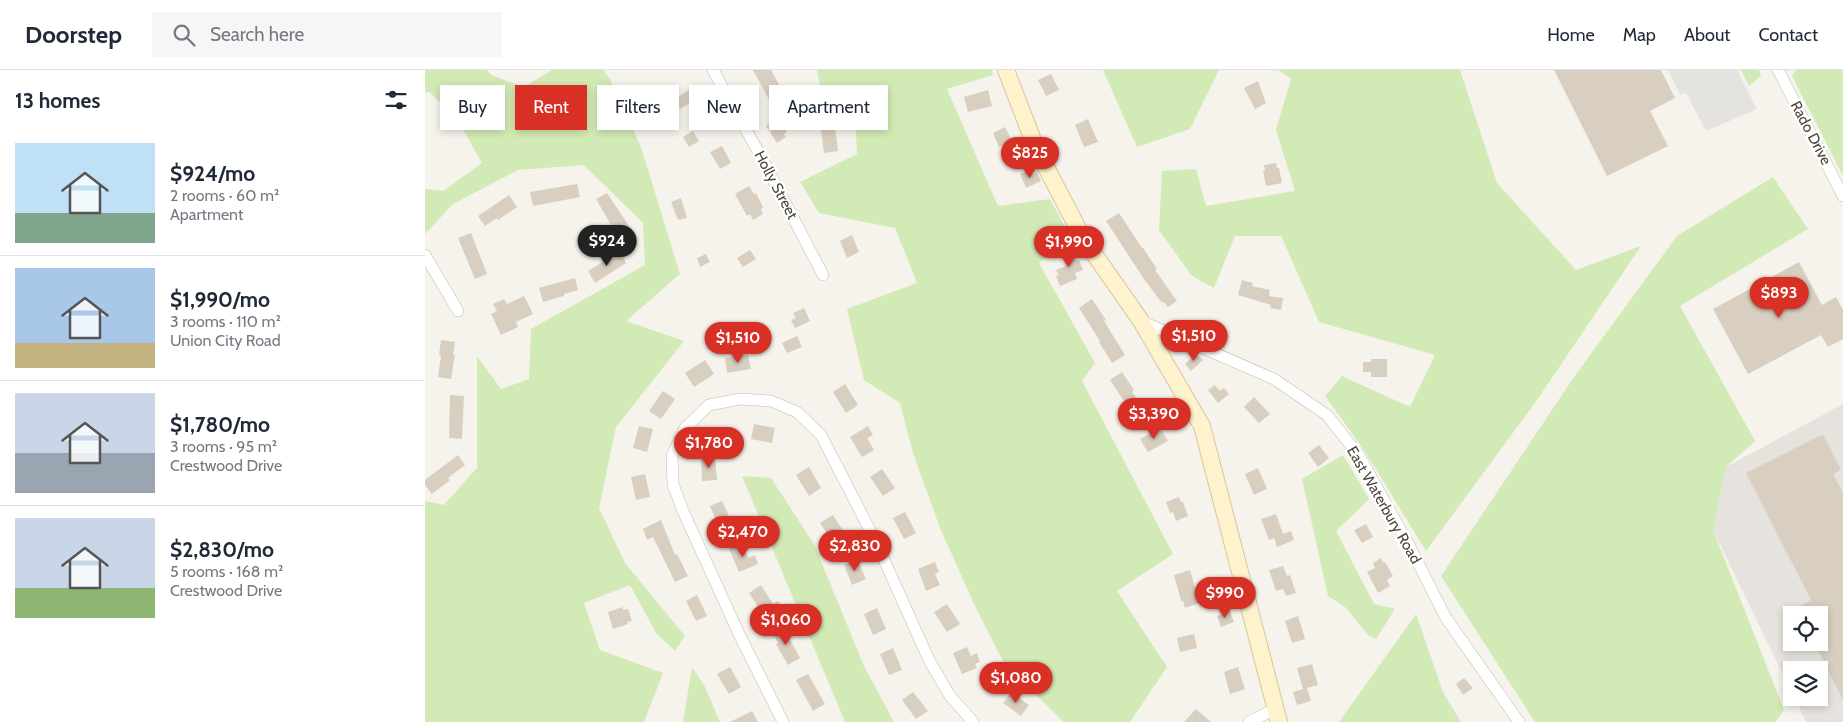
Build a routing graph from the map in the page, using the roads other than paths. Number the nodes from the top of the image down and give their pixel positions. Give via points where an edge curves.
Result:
1 (713, 70) edge
2 (1006, 70) edge
3 (1778, 70) edge
4 (1843, 196) edge
5 (425, 255) edge
6 (823, 275) dead end
7 (459, 311) dead end
8 (1141, 321) junction
9 (1277, 716) edge
10 (783, 722) edge
11 (973, 722) edge
12 (1249, 722) edge
13 (1519, 722) edge

1 - 6 street, Holly Street
2 - 8 main road via 1036,148 1083,238
3 - 4 street, Rado Drive
5 - 7 street
8 - 9 main road via 1201,426
8 - 13 street, East Waterbury Road via 1274,379 1327,415 1359,457 1446,618
9 - 12 street
10 - 11 street via 739,634 673,484 672,456 685,428 709,405 740,399 771,401 797,412 821,435 876,542 929,660 950,696

